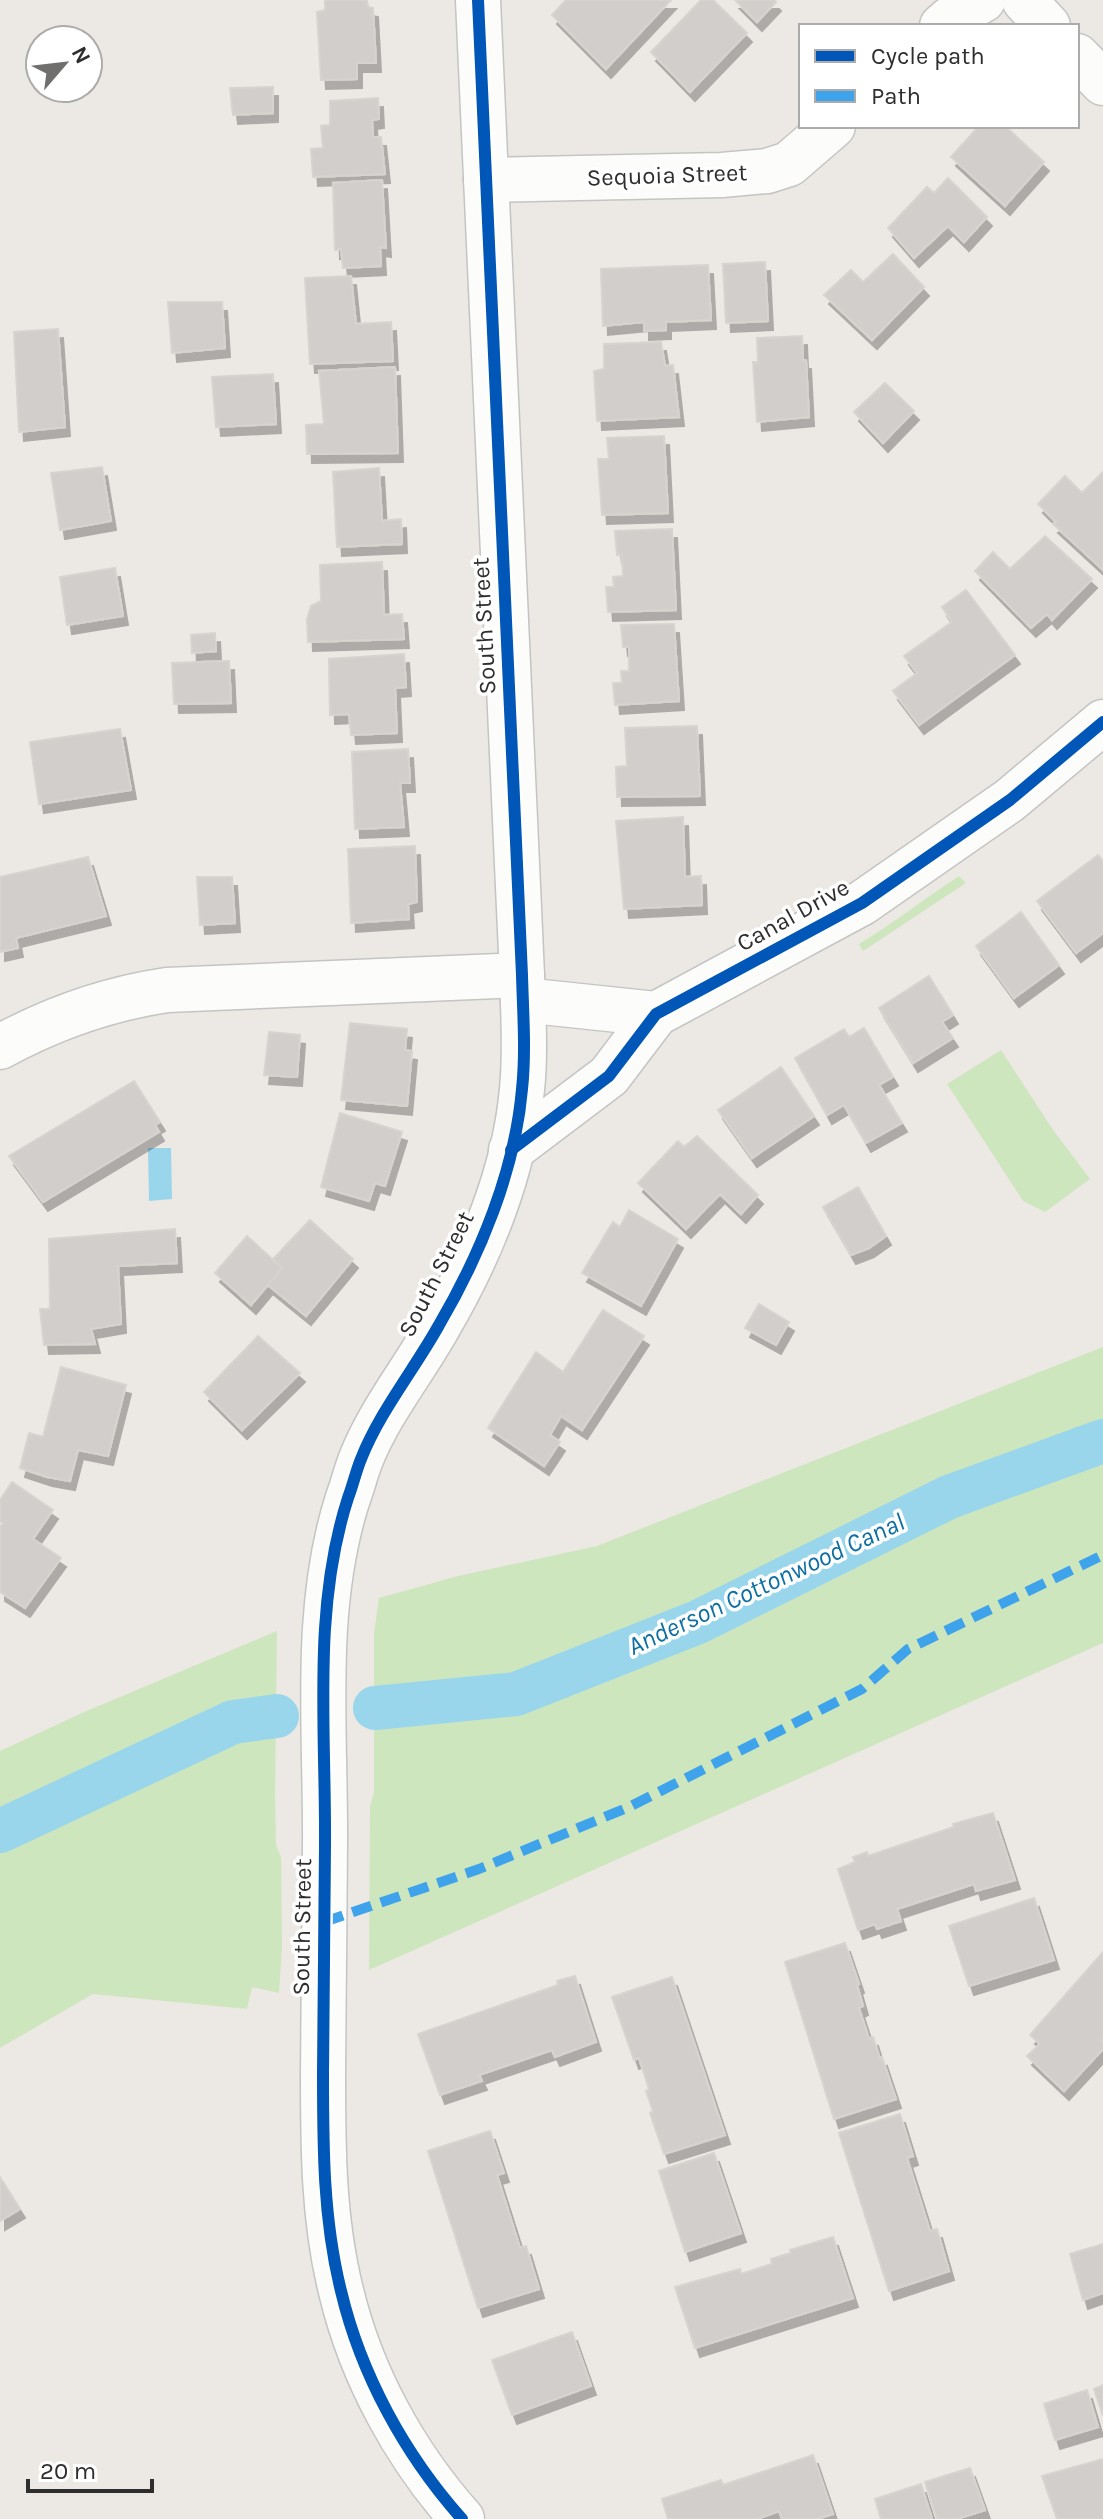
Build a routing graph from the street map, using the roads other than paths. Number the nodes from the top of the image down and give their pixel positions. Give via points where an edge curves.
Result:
1 (478, 0) edge
2 (983, 0) edge
3 (1024, 0) edge
4 (944, 24) edge
5 (1046, 24) edge
6 (1079, 58) edge
7 (1103, 83) edge
8 (831, 128) edge
9 (486, 180) junction
10 (1103, 722) edge
11 (523, 988) junction
12 (656, 1014) junction
13 (0, 1047) edge
14 (511, 1150) junction
15 (462, 2519) edge

1 - 9 street, South Street
2 - 4 street
3 - 5 street
6 - 7 street
8 - 9 street, Sequoia Street via 789,164 767,171
9 - 11 street, South Street
10 - 12 street, Canal Drive via 1010,800 862,903
11 - 12 street
11 - 13 street via 167,990 91,1006
11 - 14 street, South Street via 522,1093
12 - 14 street, Canal Drive via 609,1076
14 - 15 street, South Street via 471,1263 362,1458 337,1535 324,1631 323,2156 335,2265 372,2381 404,2441

